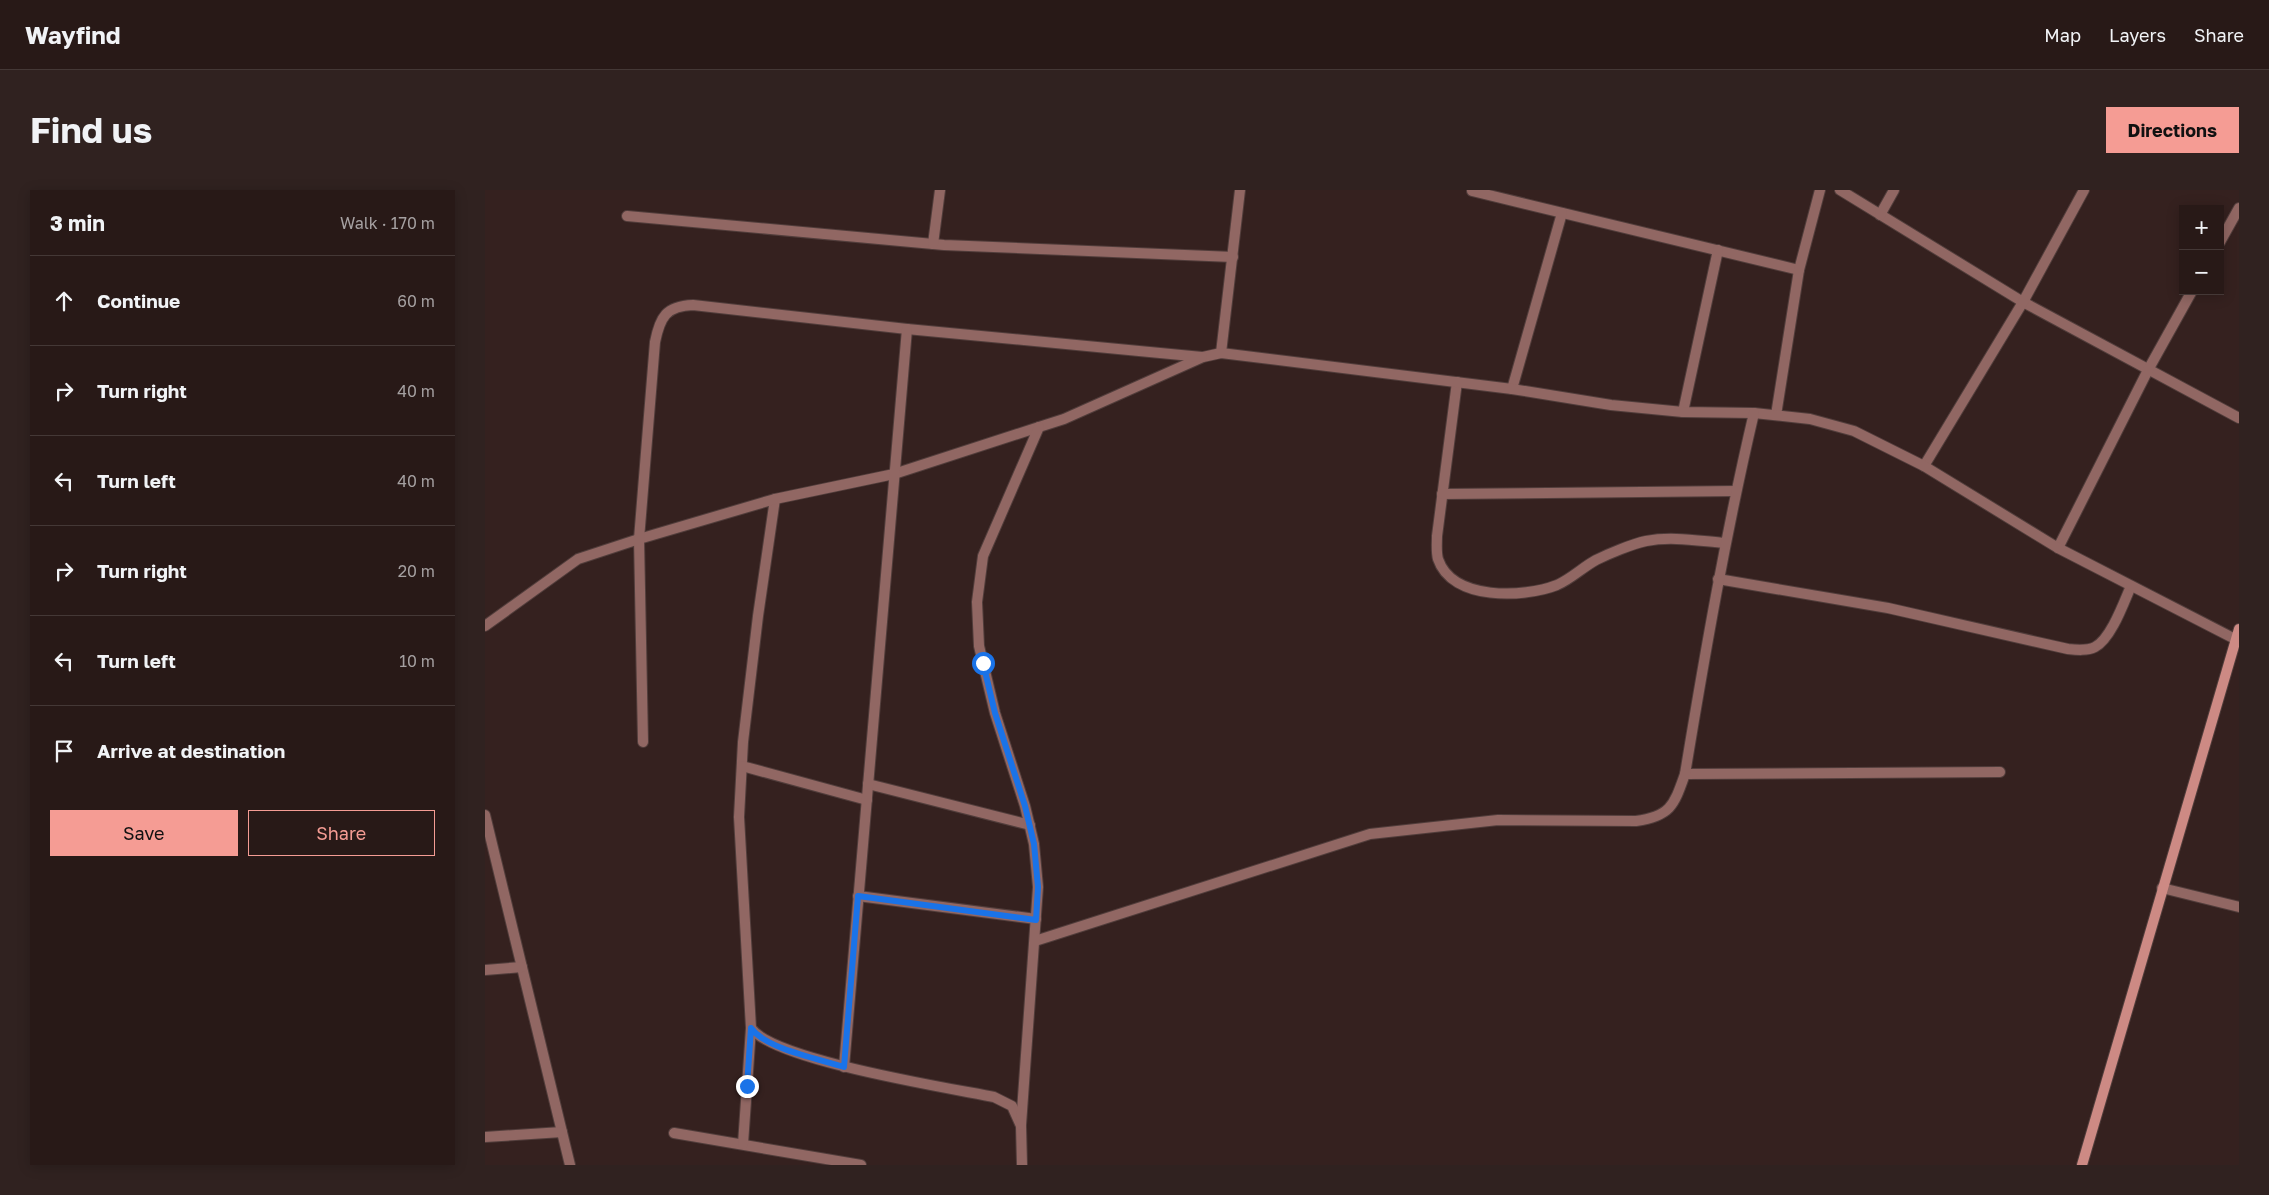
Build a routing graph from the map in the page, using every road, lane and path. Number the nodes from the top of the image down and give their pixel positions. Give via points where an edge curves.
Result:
1 (940, 190) edge
2 (1240, 190) edge
3 (1820, 190) edge
4 (1840, 190) edge
5 (1894, 190) edge
6 (2084, 190) edge
7 (1471, 191) edge
8 (2239, 208) edge
9 (1562, 213) junction
10 (1880, 215) junction
11 (627, 216) dead end
12 (2224, 235) edge
13 (933, 244) junction
14 (1718, 250) junction
15 (1233, 257) junction
16 (1799, 270) junction
17 (2190, 295) edge
18 (2023, 302) junction
19 (907, 329) junction
20 (1221, 353) junction
21 (1203, 357) junction
22 (2148, 370) junction
23 (1457, 382) junction
24 (1512, 389) junction
25 (1683, 412) junction
26 (1754, 413) junction
27 (1776, 416) junction
28 (2239, 418) edge
29 (1039, 427) junction
30 (1924, 466) junction
31 (894, 474) junction
32 (1735, 491) junction
33 (1442, 494) junction
34 (775, 499) junction
35 (639, 539) junction
36 (1725, 543) junction
37 (2058, 548) junction
38 (1718, 579) junction
39 (2131, 586) junction
40 (485, 626) edge
41 (2239, 629) edge
42 (2237, 640) edge
43 (643, 742) dead end
44 (741, 766) junction
45 (2000, 772) dead end
46 (1685, 774) junction
47 (868, 784) junction
48 (867, 800) junction
49 (485, 815) edge
50 (1030, 825) junction
51 (2162, 888) junction
52 (858, 896) junction
53 (2239, 907) edge
54 (1036, 920) junction
55 (1035, 940) junction
56 (522, 967) junction
57 (485, 970) edge
58 (751, 1028) junction
59 (844, 1067) junction
60 (1021, 1126) junction
61 (562, 1132) junction
62 (674, 1133) dead end
63 (485, 1137) edge
64 (743, 1144) junction
65 (570, 1165) edge
66 (861, 1165) edge
67 (1021, 1165) edge
68 (2081, 1165) edge

1 - 13 street
2 - 15 street
3 - 16 street
4 - 10 street
5 - 10 street
6 - 18 street
7 - 9 street
8 - 12 street
9 - 14 street
9 - 24 street
10 - 18 street
11 - 13 street
13 - 15 street
14 - 16 street
14 - 25 street
15 - 20 street
16 - 27 street
17 - 22 street
18 - 22 street
18 - 30 street
19 - 21 street
19 - 31 street
19 - 35 street via 693,305 669,311 659,322 655,342
20 - 21 street
20 - 23 street
21 - 29 street
22 - 28 street
22 - 37 street
23 - 24 street
23 - 33 street
24 - 25 street via 1611,405
25 - 26 street
26 - 27 street
26 - 32 street
27 - 30 street via 1810,419 1853,431
29 - 31 street
29 - 50 street via 983,556 977,602 983,665
30 - 37 street
31 - 34 street
31 - 47 street
32 - 33 street
32 - 36 street
33 - 36 street via 1438,559 1447,574 1469,589 1504,594 1558,585 1596,560 1645,541 1680,539
34 - 35 street
34 - 44 street
35 - 40 street via 578,559
35 - 43 street
36 - 38 street
37 - 39 street
38 - 39 street via 1888,608 2068,650 2096,646 2106,638
38 - 46 street
39 - 42 street
41 - 42 street
42 - 51 street
44 - 48 street
44 - 58 street via 739,817
45 - 46 street
46 - 55 street via 1669,809 1650,819 1498,820 1370,834
47 - 48 street
47 - 50 street
48 - 52 street
49 - 56 street
50 - 54 street via 1038,887
51 - 53 street
51 - 68 street
52 - 54 street
52 - 59 street
54 - 55 street
55 - 60 street
56 - 57 street
56 - 61 street
58 - 59 street via 761,1038 781,1047
58 - 64 street
59 - 60 street via 994,1098 1012,1106
60 - 67 street
61 - 63 street
61 - 65 street
62 - 64 street
64 - 66 street

